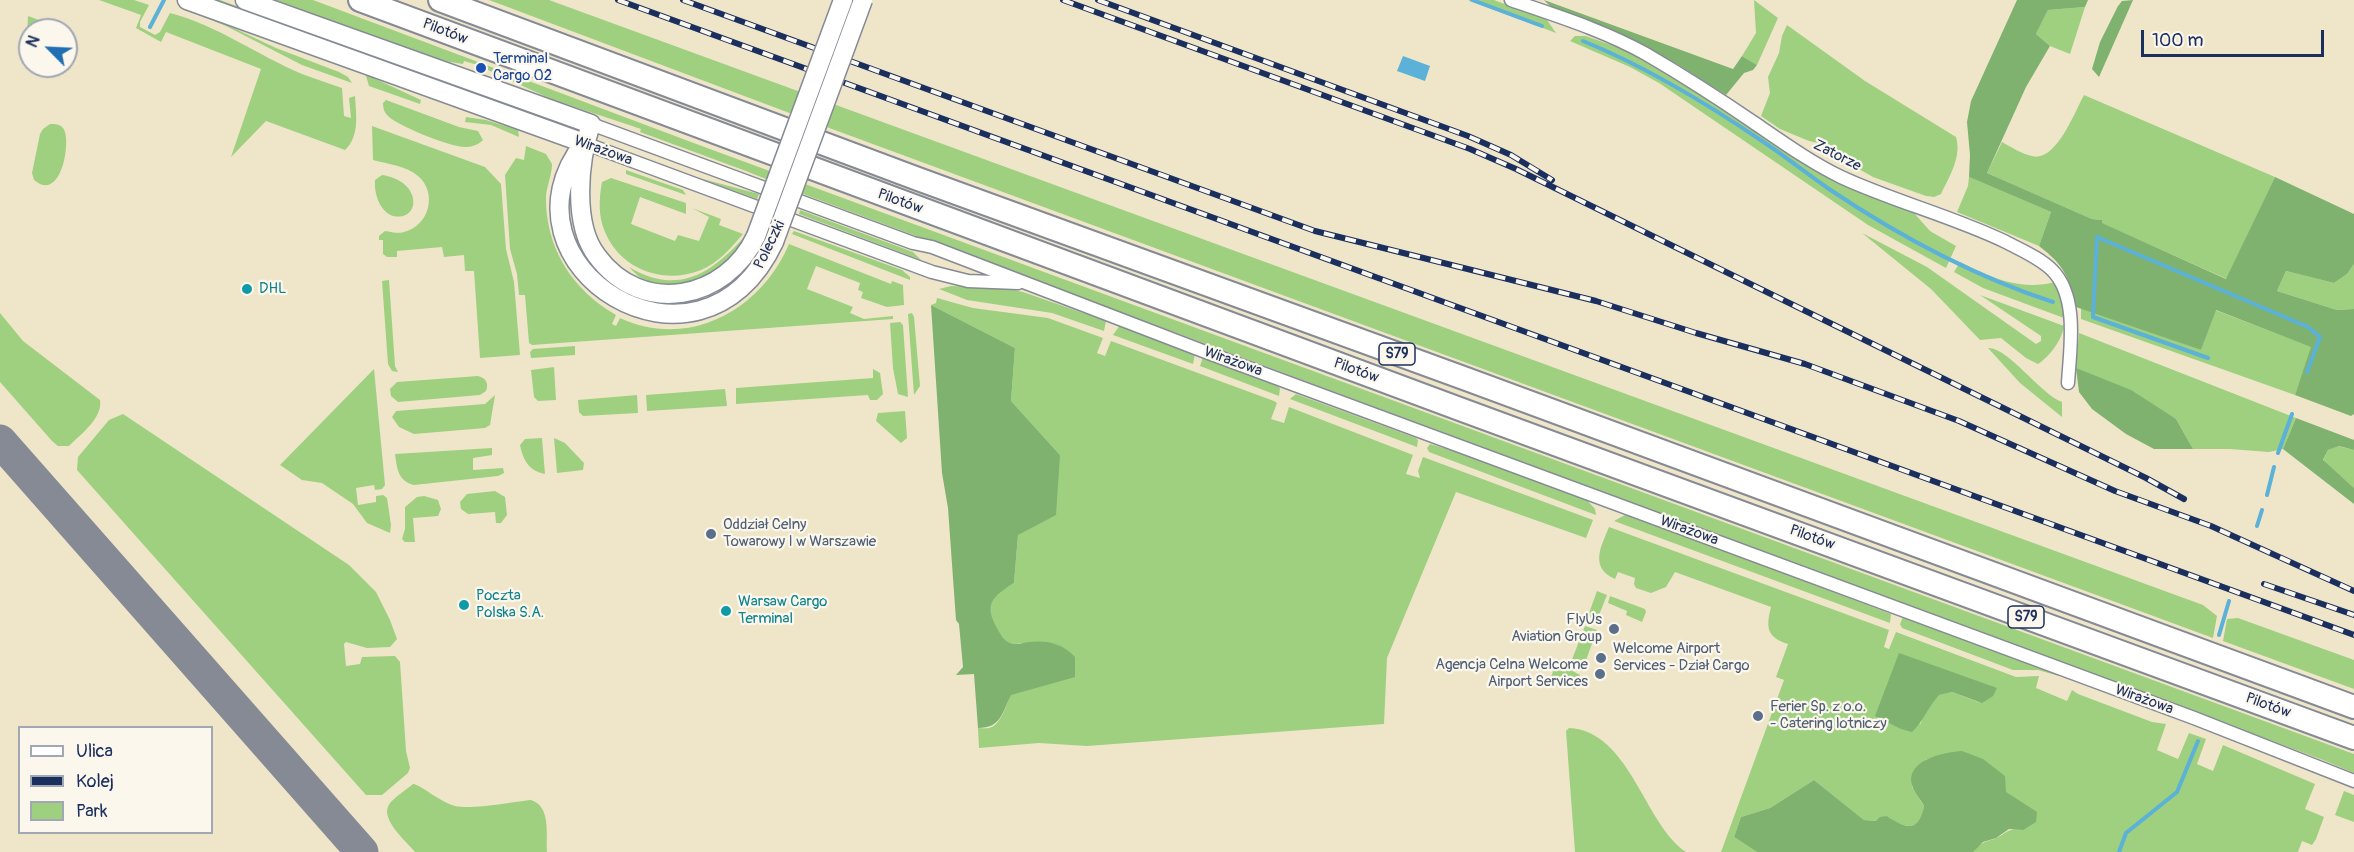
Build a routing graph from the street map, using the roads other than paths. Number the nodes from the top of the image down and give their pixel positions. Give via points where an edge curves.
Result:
1 (187, 0) edge
2 (245, 0) edge
3 (360, 0) edge
4 (440, 0) edge
5 (843, 0) edge
6 (863, 0) edge
7 (1511, 0) edge
8 (591, 124) junction
9 (584, 143) junction
10 (1023, 283) junction
11 (2068, 383) dead end
12 (2354, 707) edge
13 (2354, 738) edge
14 (2354, 781) edge

1 - 9 main road, Wirażowa
2 - 8 main road, Wirażowa
3 - 13 highway, Pilotów / S79
4 - 12 highway, Pilotów / S79
5 - 9 main road, Poleczki, bridge via 756,236 732,271 705,288 672,294 650,292 626,283 607,269 586,238 581,219
6 - 9 main road, Poleczki, bridge via 767,258 746,285 723,301 699,311 653,313 611,297 590,279 576,261 564,234 560,204 564,178
7 - 11 street, Zatorze via 1646,54 1841,177 1953,218 2040,261 2052,270 2068,298
8 - 9 main road, Poleczki
8 - 10 street, Wirażowa
9 - 10 street, Wirażowa via 932,272 968,281
10 - 14 street, Wirażowa

